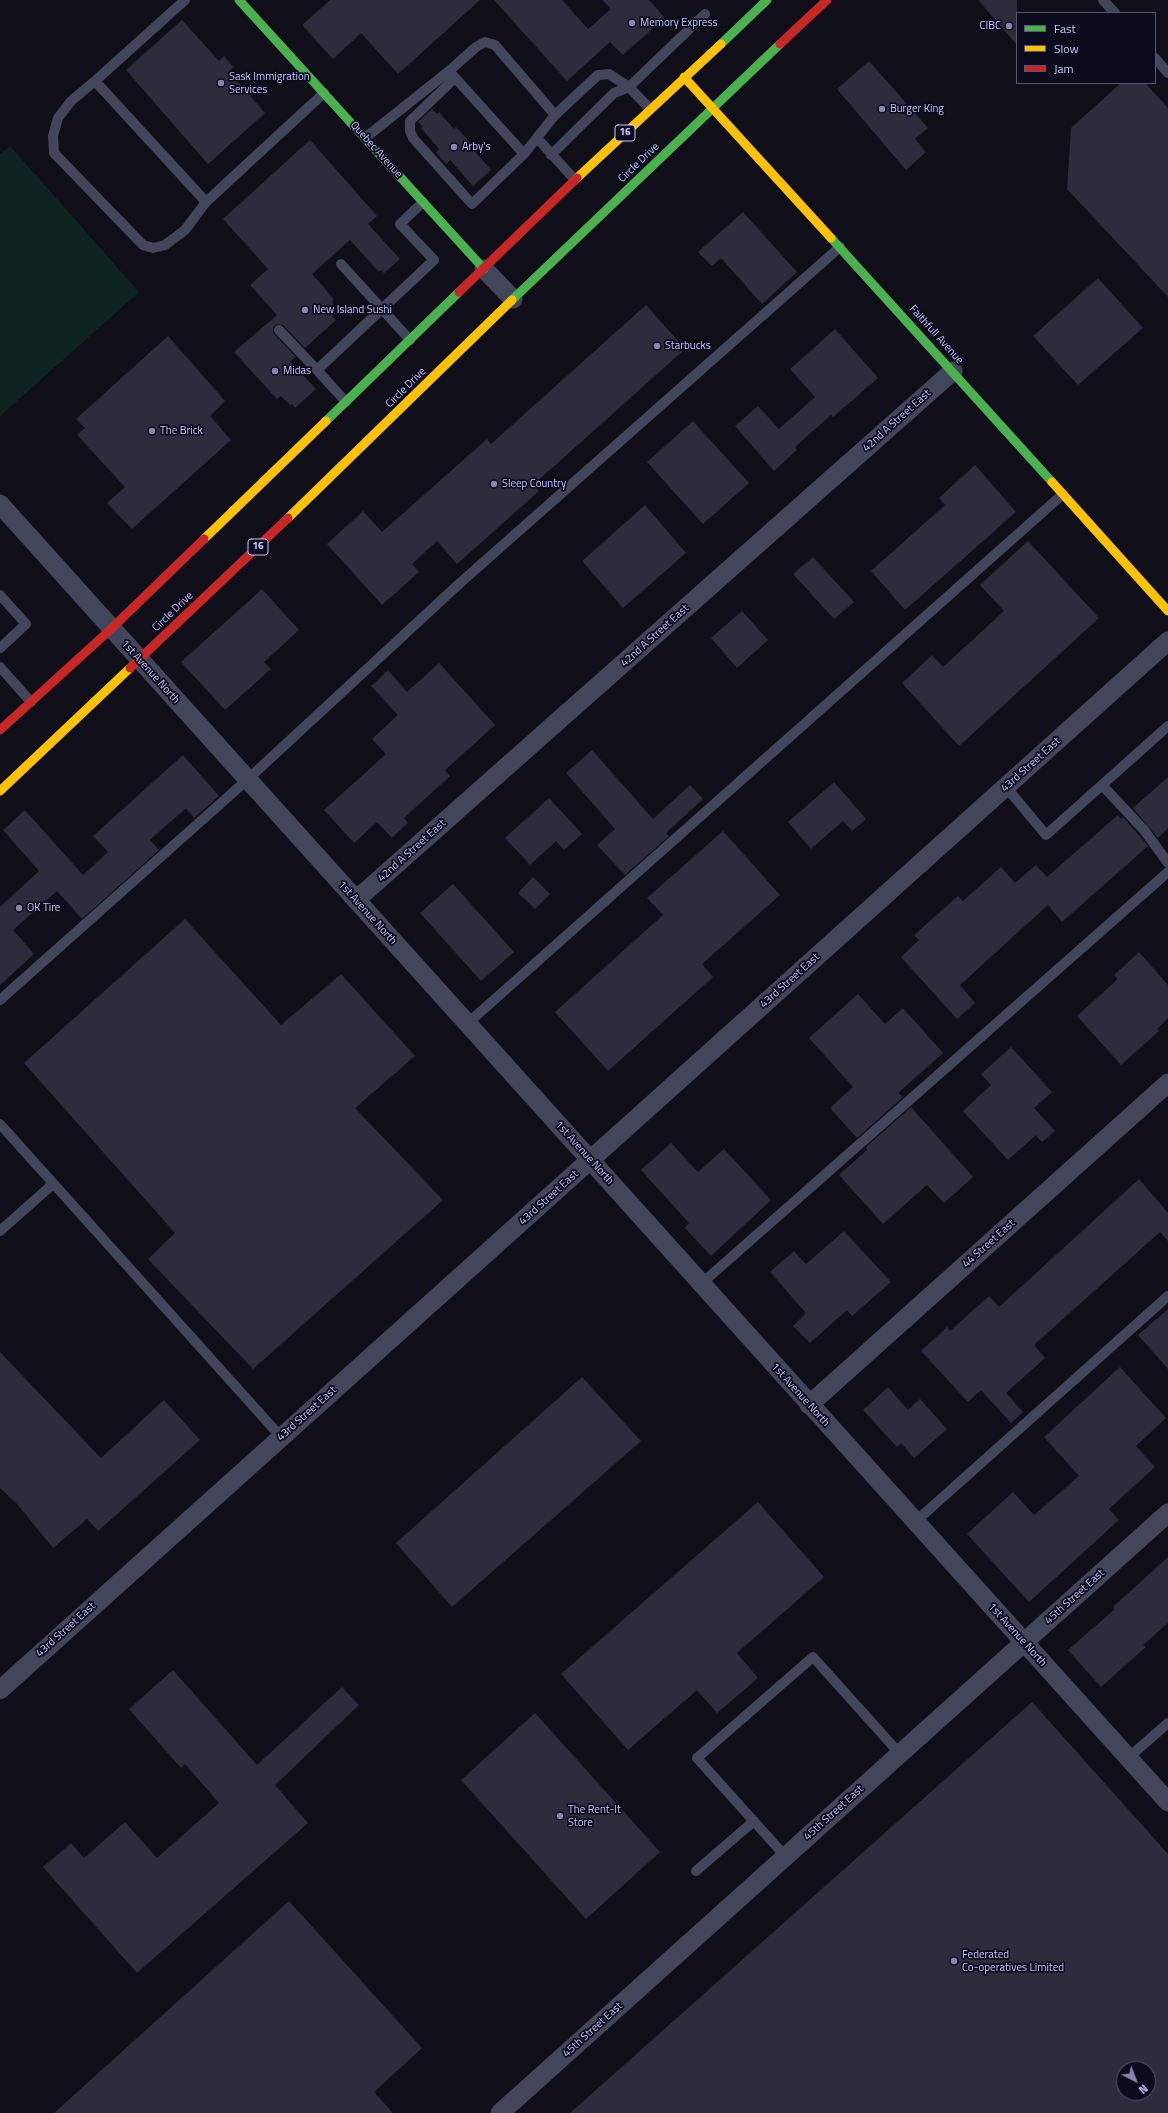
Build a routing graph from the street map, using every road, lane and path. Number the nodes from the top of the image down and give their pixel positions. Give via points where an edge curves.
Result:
1 (185, 0) edge
2 (239, 0) edge
3 (767, 0) edge
4 (827, 0) edge
5 (1103, 0) edge
6 (1114, 12) edge
7 (705, 14) dead end
8 (1156, 59) edge
9 (1168, 73) edge
10 (452, 75) junction
11 (684, 77) junction
12 (95, 81) junction
13 (629, 87) junction
14 (324, 93) junction
15 (650, 109) junction
16 (713, 110) junction
17 (555, 115) junction
18 (365, 138) junction
19 (537, 138) junction
20 (524, 154) junction
21 (551, 154) junction
22 (575, 180) junction
23 (206, 202) junction
24 (423, 202) junction
25 (840, 246) junction
26 (341, 264) dead end
27 (484, 269) junction
28 (513, 299) junction
29 (382, 309) junction
30 (279, 330) dead end
31 (410, 340) junction
32 (317, 370) junction
33 (953, 371) junction
34 (346, 402) junction
35 (1063, 494) junction
36 (0, 504) edge
37 (0, 595) edge
38 (1168, 611) edge
39 (111, 628) junction
40 (1168, 641) edge
41 (0, 648) edge
42 (139, 660) junction
43 (0, 667) edge
44 (31, 702) junction
45 (1168, 726) edge
46 (0, 730) edge
47 (247, 780) junction
48 (1102, 785) junction
49 (1006, 787) junction
50 (0, 791) edge
51 (1168, 863) edge
52 (1168, 872) edge
53 (356, 900) junction
54 (0, 1000) edge
55 (468, 1024) junction
56 (1168, 1083) edge
57 (0, 1124) edge
58 (590, 1160) junction
59 (53, 1184) junction
60 (0, 1231) edge
61 (701, 1284) junction
62 (1168, 1296) edge
63 (809, 1405) junction
64 (281, 1437) junction
65 (1168, 1513) edge
66 (915, 1522) junction
67 (1024, 1642) junction
68 (0, 1690) edge
69 (1168, 1723) edge
70 (900, 1754) junction
71 (1128, 1758) junction
72 (1168, 1802) edge
73 (754, 1821) junction
74 (786, 1857) junction
75 (696, 1871) dead end
76 (500, 2113) edge

1 - 12 lane
2 - 14 main road, Quebec Avenue
3 - 11 main road, 16
4 - 16 main road, Circle Drive / 16
5 - 6 lane
7 - 13 lane
8 - 9 lane
10 - 17 lane via 481,45 486,42 495,45
10 - 18 lane
10 - 20 lane
10 - 20 lane via 410,121 410,131 413,138 472,204
11 - 15 main road, 16
11 - 16 main road, Faithfull Avenue
12 - 23 lane
12 - 23 lane via 71,101 58,118 53,136 54,153 143,245 153,248 165,245 185,230
13 - 15 lane
13 - 17 lane via 609,74 598,75
13 - 21 lane via 614,93
14 - 18 main road, Quebec Avenue
14 - 23 lane
15 - 22 main road, 16
16 - 25 main road, Faithfull Avenue
16 - 28 main road, Circle Drive / 16
17 - 19 lane
18 - 24 main road, Quebec Avenue
19 - 20 lane
19 - 21 lane
21 - 22 lane
22 - 27 main road, 16
24 - 27 main road, Quebec Avenue
24 - 29 lane via 400,224 434,260
25 - 33 main road, Faithfull Avenue
25 - 47 lane via 460,583
26 - 29 lane
27 - 28 street, Quebec Avenue
27 - 31 main road, 16
28 - 42 main road, Circle Drive / 16 via 346,464
29 - 31 lane
29 - 32 lane
30 - 32 lane
31 - 34 main road, 16
32 - 34 lane
33 - 35 main road, Faithfull Avenue
33 - 53 street, 42nd A Street East
34 - 39 main road, 16
35 - 38 main road, Faithfull Avenue
35 - 55 lane
36 - 39 street, 1st Avenue North
37 - 41 lane via 26,624
39 - 42 street, 1st Avenue North
39 - 44 main road, 16
40 - 49 street, 43rd Street East
42 - 47 street, 1st Avenue North
42 - 50 main road, Circle Drive / 16
43 - 44 lane
44 - 46 main road, 16
45 - 48 lane
47 - 53 street, 1st Avenue North
47 - 54 lane
48 - 49 lane via 1046,835
48 - 51 lane via 1144,830
49 - 58 street, 43rd Street East
52 - 61 lane
53 - 55 street, 1st Avenue North
55 - 58 street, 1st Avenue North
56 - 63 street, 44 Street East
57 - 59 lane
58 - 61 street, 1st Avenue North
58 - 64 street, 43rd Street East
59 - 60 lane
59 - 64 lane
61 - 63 street, 1st Avenue North
62 - 66 lane
63 - 66 street, 1st Avenue North
64 - 68 street, 43rd Street East
65 - 67 street, 45th Street East
66 - 67 street, 1st Avenue North
67 - 70 street, 45th Street East
67 - 71 street, 1st Avenue North
69 - 71 lane
70 - 73 lane via 813,1657 697,1758
70 - 74 street, 45th Street East
71 - 72 street, 1st Avenue North
73 - 74 lane
73 - 75 lane
74 - 76 street, 45th Street East

